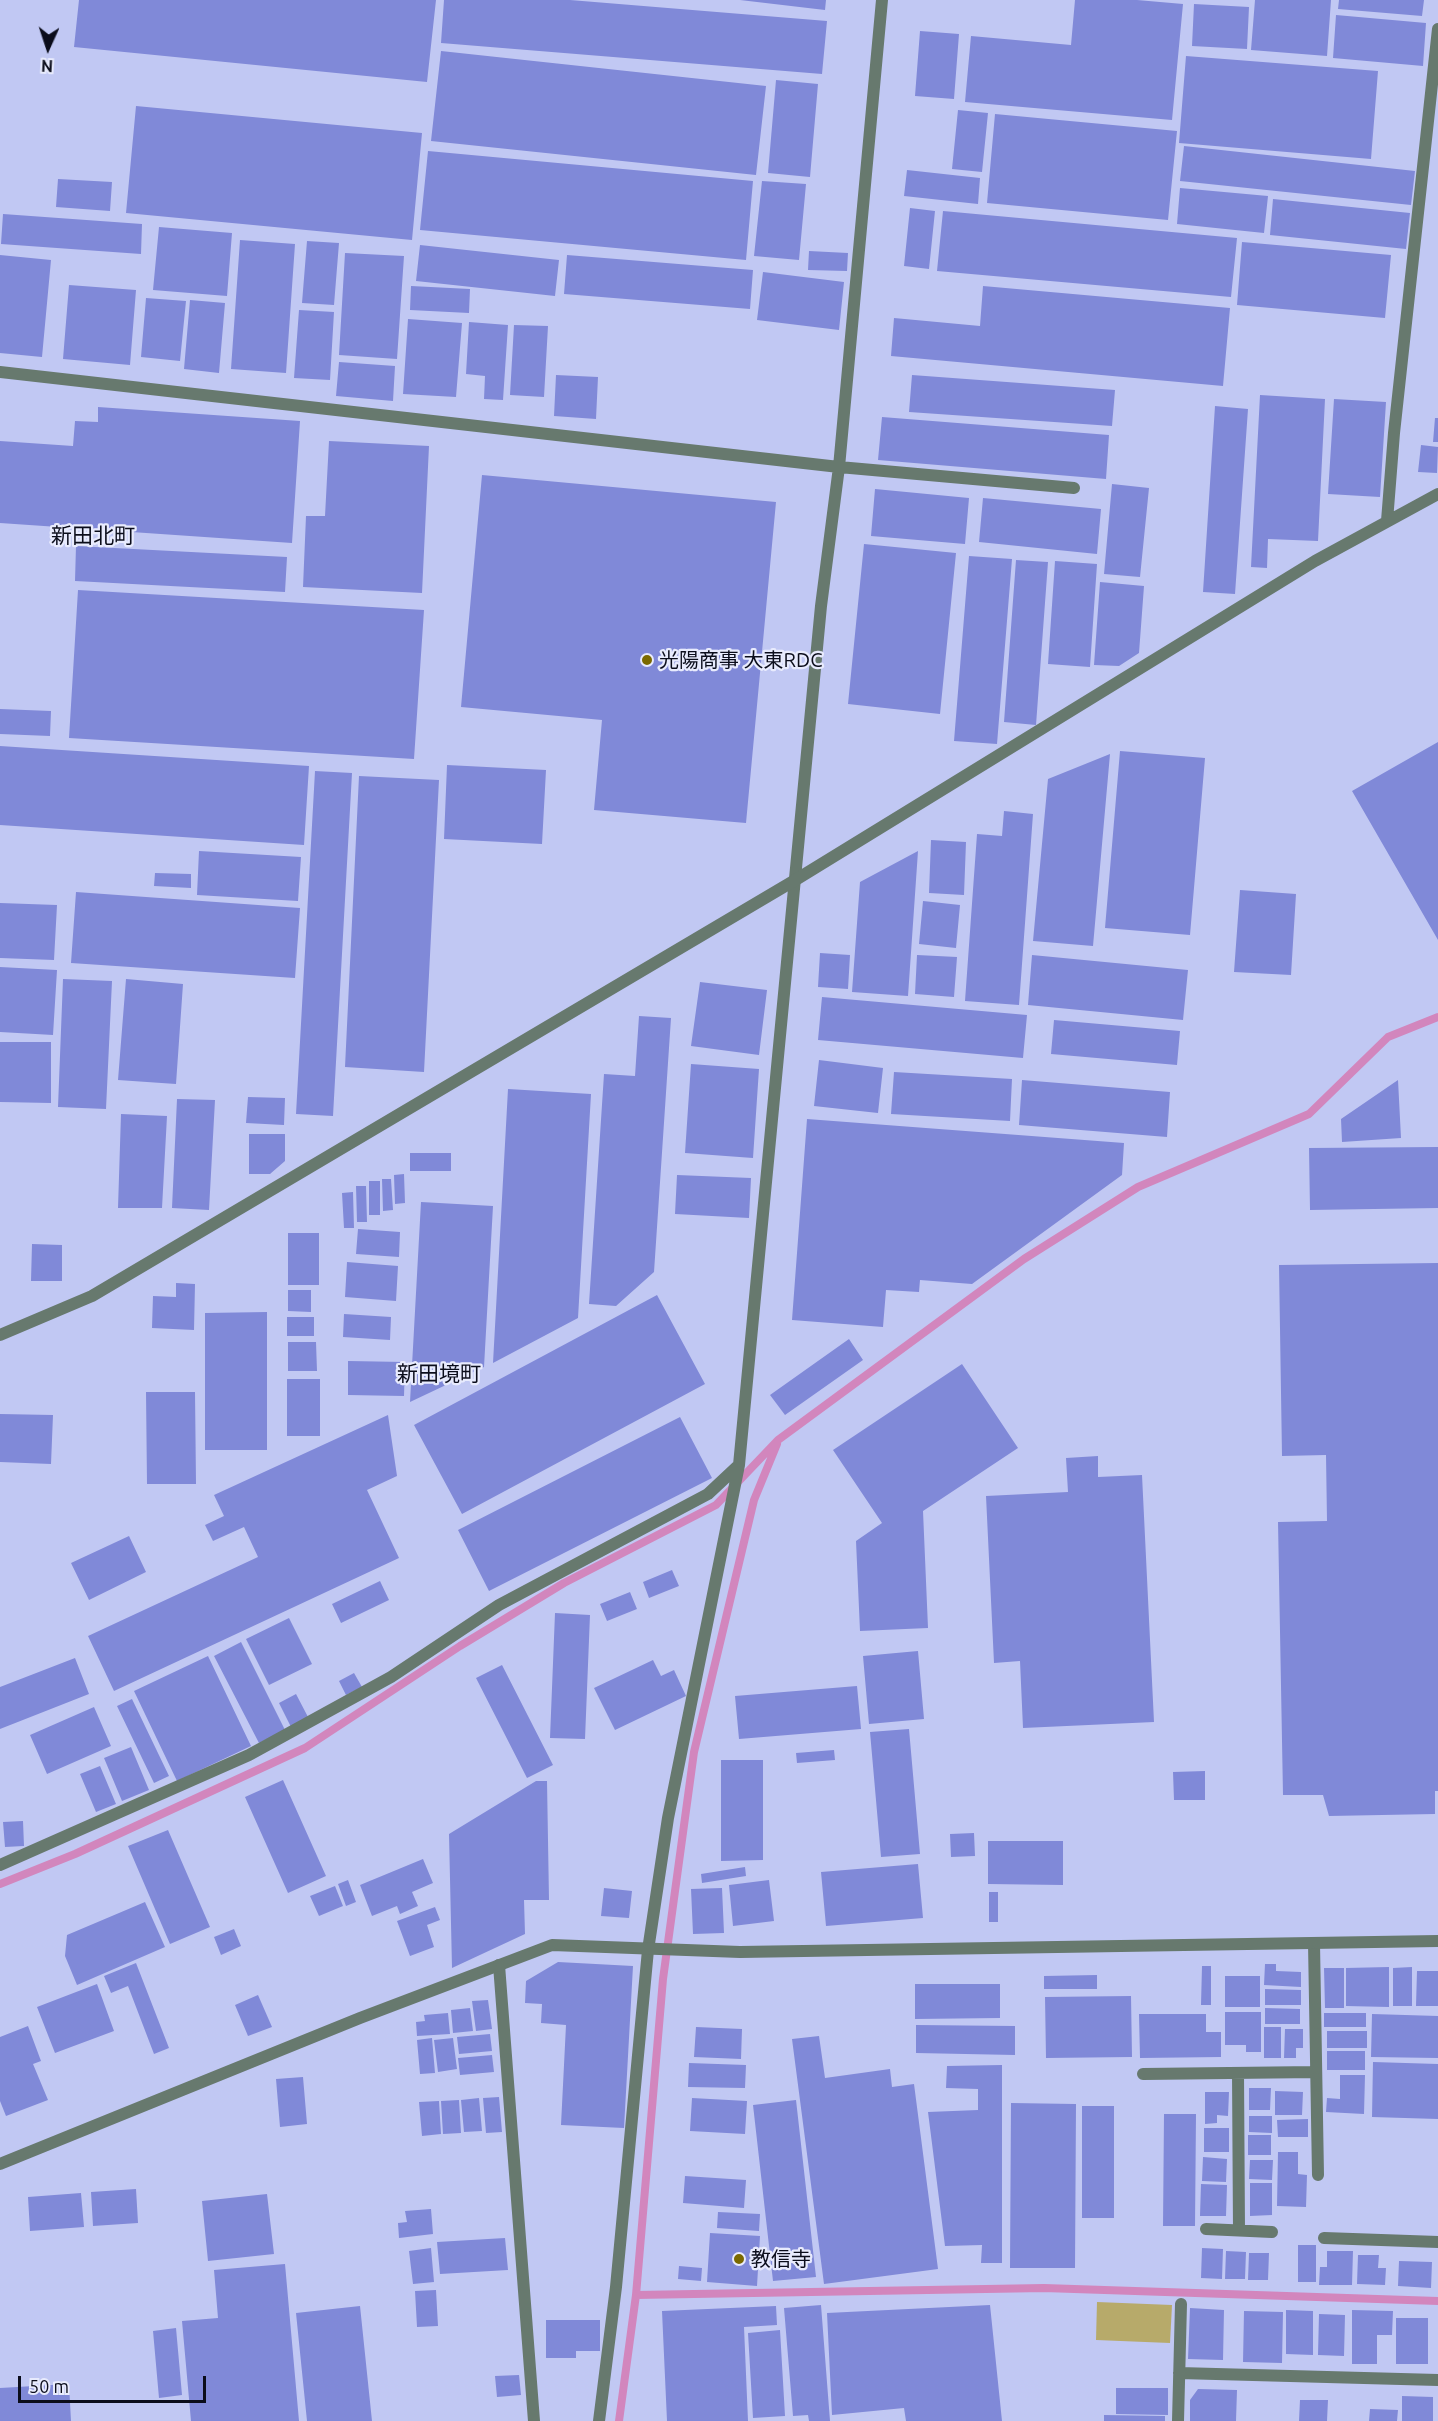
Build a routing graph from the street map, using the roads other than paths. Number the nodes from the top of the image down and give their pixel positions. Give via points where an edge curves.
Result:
1 (882, 0) edge
2 (1438, 29) edge
3 (0, 372) edge
4 (839, 467) junction
5 (1074, 488) dead end
6 (1438, 494) edge
7 (1387, 521) junction
8 (796, 879) junction
9 (0, 1335) edge
10 (739, 1466) junction
11 (0, 1865) edge
12 (1438, 1941) edge
13 (1314, 1943) junction
14 (648, 1950) junction
15 (499, 1965) junction
16 (1316, 2072) junction
17 (1238, 2073) junction
18 (1143, 2074) dead end
19 (0, 2164) edge
20 (1317, 2175) dead end
21 (1206, 2229) dead end
22 (1239, 2230) junction
23 (1272, 2232) dead end
24 (1324, 2238) dead end
25 (1438, 2242) edge
26 (1181, 2304) dead end
27 (1179, 2373) junction
28 (1438, 2380) edge
29 (534, 2421) edge
30 (599, 2421) edge
31 (1178, 2421) edge

1 - 4 street
2 - 7 street
3 - 4 street
4 - 5 street
4 - 8 street via 821,606
6 - 7 street
7 - 8 street via 1315,561
8 - 9 street via 92,1296
8 - 10 street
10 - 11 street via 708,1494 499,1605 391,1677 249,1755
10 - 14 street via 668,1818
12 - 13 street
13 - 14 street
13 - 16 street
14 - 15 street via 552,1945
14 - 30 street via 616,2287
15 - 19 street
15 - 29 street
16 - 17 street
16 - 20 street
17 - 18 street
17 - 22 street
21 - 22 street
22 - 23 street
24 - 25 street
26 - 27 street
27 - 28 street
27 - 31 street

